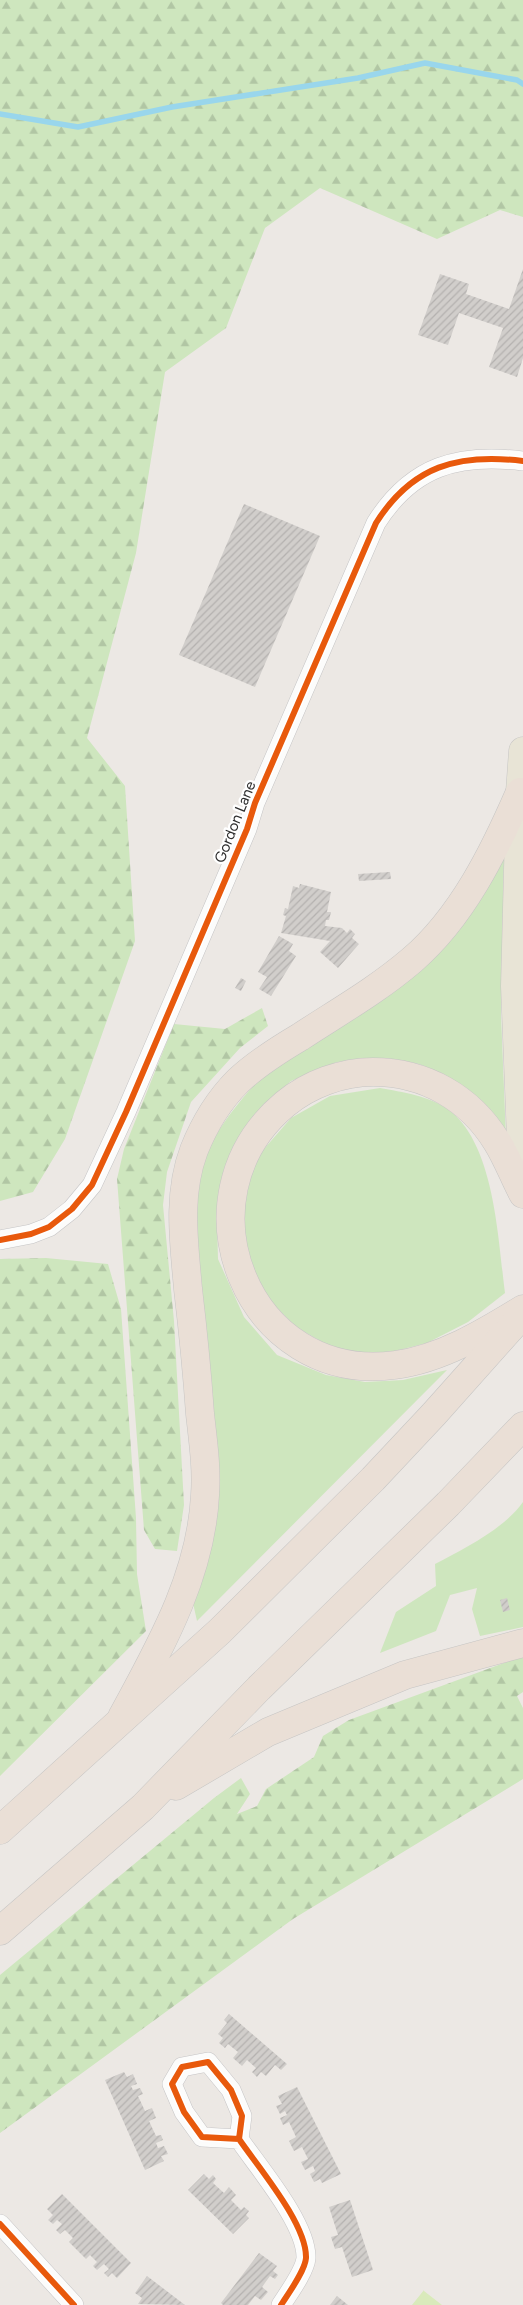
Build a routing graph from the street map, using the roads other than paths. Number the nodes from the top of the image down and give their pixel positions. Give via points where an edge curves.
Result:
1 (523, 461) edge
2 (523, 751) edge
3 (520, 792) junction
4 (523, 1190) edge
5 (523, 1194) edge
6 (0, 1240) edge
7 (523, 1309) edge
8 (523, 1315) edge
9 (523, 1426) edge
10 (523, 1643) edge
11 (122, 1717) junction
12 (143, 1806) junction
13 (0, 1830) edge
14 (0, 1932) edge
15 (239, 2139) dead end
16 (0, 2224) edge
17 (72, 2305) edge
18 (281, 2305) edge

1 - 6 street, Gordon Lane via 466,459 443,464 410,483 382,513 92,1185 72,1209 49,1227
2 - 3 main road
3 - 4 main road via 515,986
3 - 11 highway via 498,843 471,887 424,948 379,986 268,1057 237,1082 212,1114 193,1152 185,1180 182,1228 206,1473 203,1522 184,1592
5 - 7 highway via 497,1142 462,1102 430,1082 406,1075 369,1072 329,1079 308,1088 274,1113 260,1129 242,1160 234,1183 230,1216 232,1245 239,1271 258,1305 283,1332 326,1357 372,1366 410,1362 442,1352 491,1329
8 - 11 highway via 373,1479 220,1631
9 - 12 highway
10 - 12 highway via 405,1675 268,1732
11 - 13 highway
12 - 14 highway
15 - 18 street via 299,2226 306,2258
16 - 17 street

